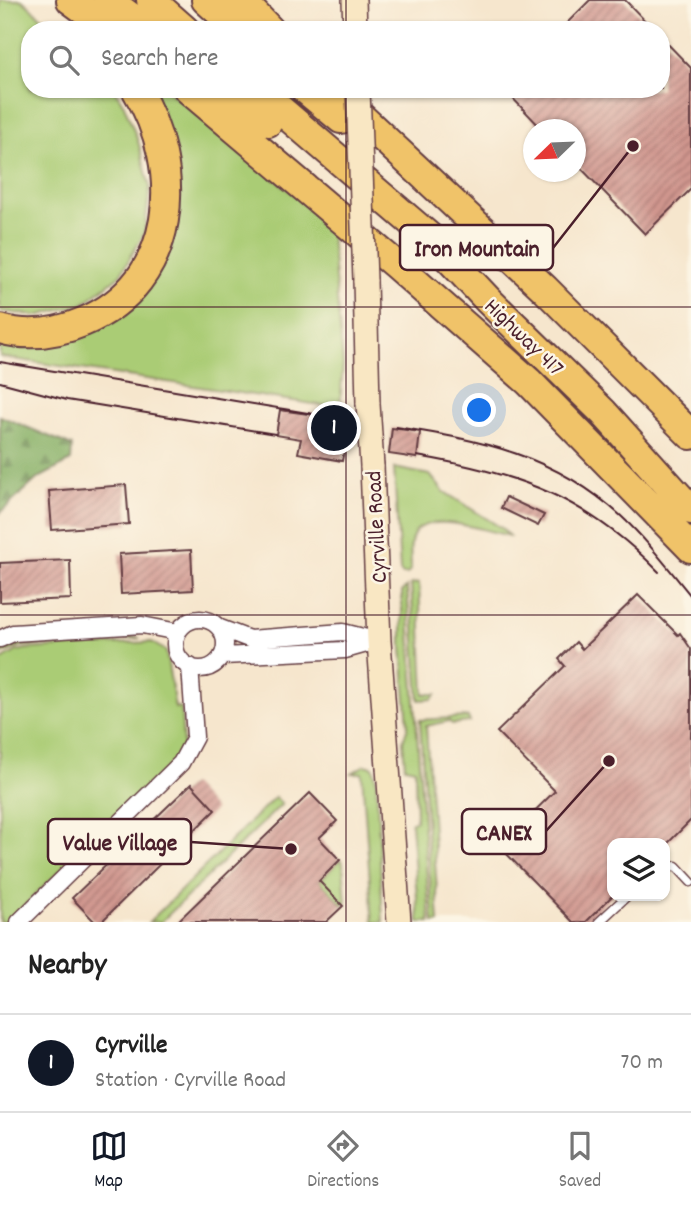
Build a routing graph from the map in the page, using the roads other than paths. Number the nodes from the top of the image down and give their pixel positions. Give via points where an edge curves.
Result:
1 (55, 0) edge
2 (71, 0) edge
3 (107, 0) edge
4 (151, 0) edge
5 (206, 0) edge
6 (241, 0) edge
7 (354, 0) edge
8 (77, 21) edge
9 (99, 21) edge
10 (136, 21) edge
11 (176, 21) edge
12 (229, 21) edge
13 (261, 21) edge
14 (355, 21) edge
15 (140, 98) edge
16 (199, 98) edge
17 (237, 98) edge
18 (267, 98) edge
19 (315, 98) edge
20 (340, 98) edge
21 (358, 98) edge
22 (439, 192) junction
23 (488, 300) junction
24 (0, 329) edge
25 (691, 435) edge
26 (691, 510) edge
27 (691, 548) edge
28 (220, 628) junction
29 (178, 632) junction
30 (0, 639) edge
31 (379, 641) junction
32 (222, 656) junction
33 (190, 666) junction
34 (670, 867) edge
35 (691, 882) edge
36 (622, 901) edge
37 (19, 922) edge
38 (398, 922) edge
39 (599, 922) edge

1 - 8 highway
2 - 9 highway
3 - 10 highway
4 - 11 highway
5 - 12 highway
6 - 13 highway
7 - 14 main road
15 - 24 highway via 153,123 166,175 163,229 151,260 127,293 92,318 41,333
16 - 27 highway via 529,382
17 - 23 highway
18 - 23 highway, Highway 417 via 428,236
19 - 22 highway
20 - 22 highway, Highway 417
21 - 31 main road, Cyrville Road, bridge
22 - 25 highway, Highway 417 via 545,289
23 - 26 highway, Highway 417 via 603,412
28 - 29 street via 203,618 184,624
28 - 31 street via 249,639 343,632
28 - 32 street via 225,646
29 - 30 street via 142,625 111,626 13,633
29 - 33 street via 176,651
31 - 32 street via 345,650
31 - 38 main road, Cyrville Road
32 - 33 street via 208,668
33 - 37 street via 195,737 181,763
34 - 35 lane via 676,866
36 - 39 lane

